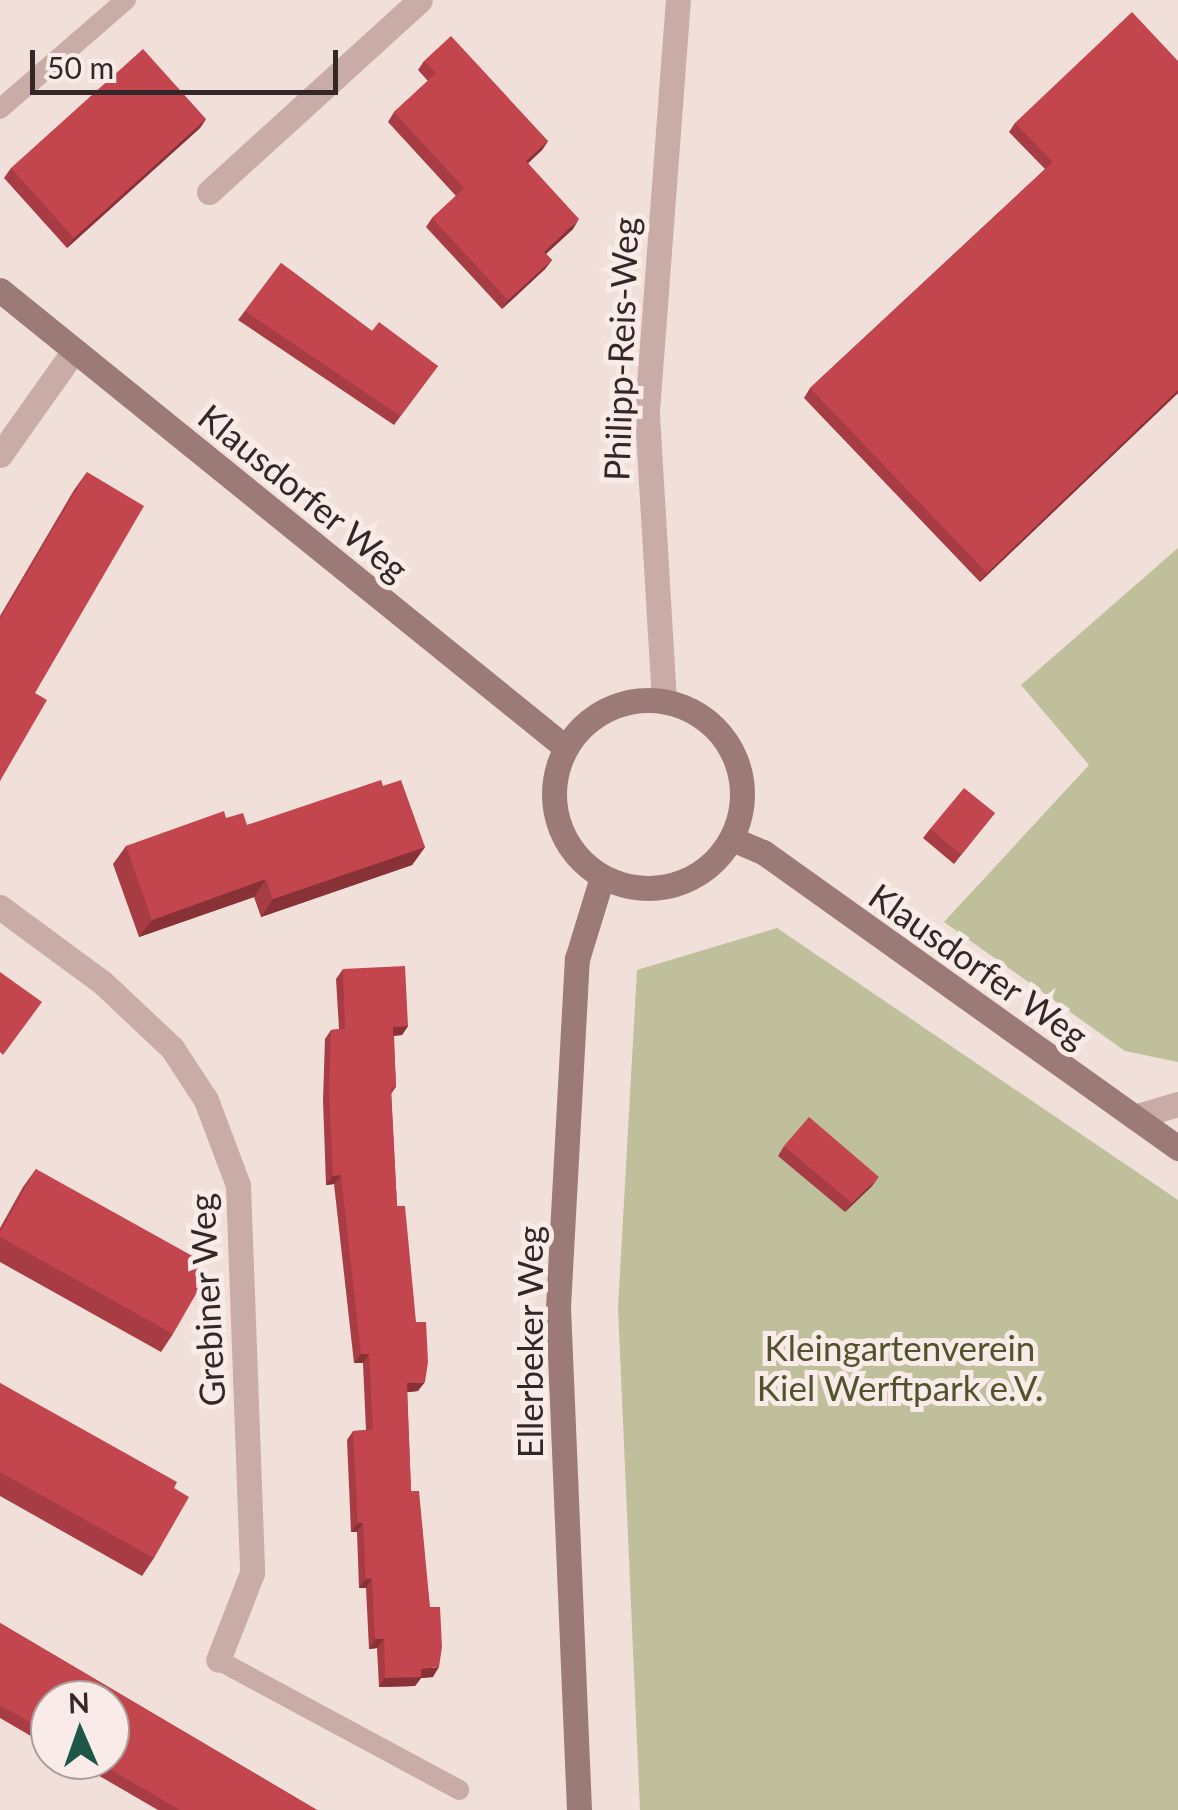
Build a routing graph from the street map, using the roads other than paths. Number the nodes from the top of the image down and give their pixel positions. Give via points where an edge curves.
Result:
1 (126, 0) edge
2 (420, 0) edge
3 (678, 0) edge
4 (0, 109) edge
5 (209, 192) dead end
6 (0, 290) edge
7 (73, 352) junction
8 (0, 455) edge
9 (664, 701) junction
10 (565, 747) junction
11 (732, 839) junction
12 (602, 877) junction
13 (0, 907) edge
14 (1178, 1104) edge
15 (1134, 1117) junction
16 (1178, 1148) edge
17 (218, 1660) joint
18 (459, 1790) dead end
19 (580, 1810) edge

1 - 4 lane
2 - 5 street
3 - 9 street, Philipp-Reis-Weg via 647,412
6 - 7 street, Klausdorfer Weg
7 - 8 street
7 - 10 street, Klausdorfer Weg
9 - 10 street via 608,708
9 - 11 street via 694,711 730,744 744,791
10 - 12 street via 553,782 556,820 573,854
11 - 12 street via 708,868 675,886 638,889
11 - 15 street, Klausdorfer Weg via 763,852
12 - 19 street, Ellerbeker Weg via 577,959 558,1307
13 - 17 street, Grebiner Weg via 103,983 172,1048 206,1100 238,1186 252,1573
14 - 15 street
15 - 16 street, Klausdorfer Weg
17 - 18 lane

